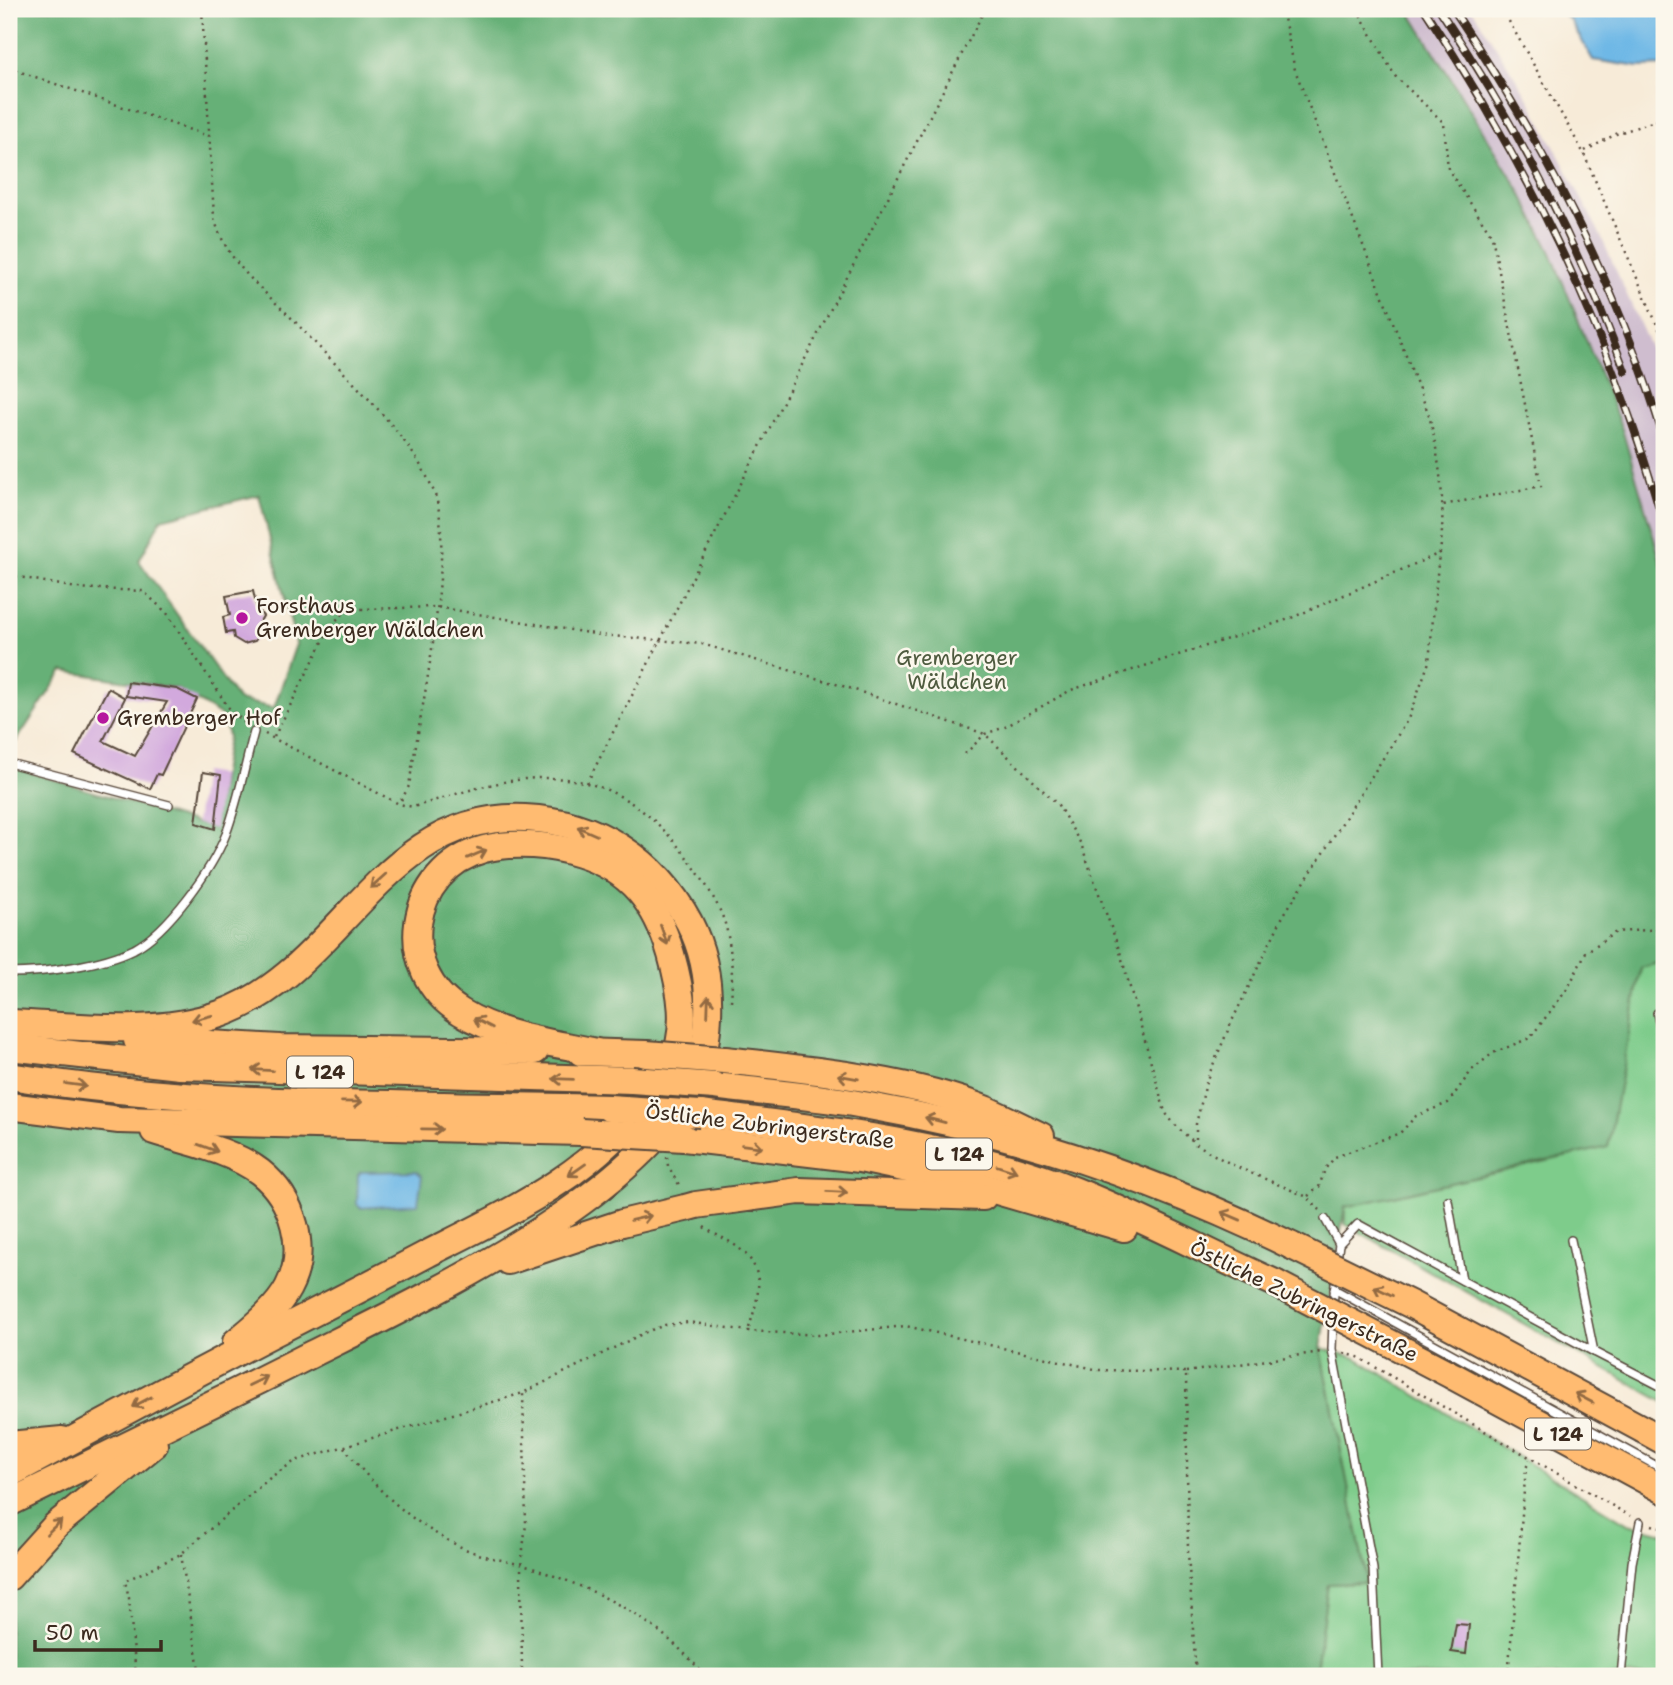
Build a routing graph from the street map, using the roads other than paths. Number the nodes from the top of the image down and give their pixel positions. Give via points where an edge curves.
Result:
1 (254, 732) road end
2 (9, 763) edge
3 (169, 805) dead end
4 (9, 973) edge
5 (1657, 1013) dead end
6 (9, 1023) edge
7 (1664, 1047) edge
8 (9, 1048) edge
9 (596, 1052) junction
10 (9, 1076) edge
11 (9, 1106) edge
12 (119, 1120) junction
13 (1096, 1162) junction
14 (1020, 1198) junction
15 (1448, 1200) dead end
16 (1325, 1219) road end
17 (1571, 1240) dead end
18 (1339, 1244) junction
19 (1203, 1250) junction
20 (460, 1277) junction
21 (1462, 1280) junction
22 (1334, 1289) junction
23 (1594, 1352) junction
24 (202, 1370) junction
25 (1664, 1388) edge
26 (197, 1411) junction
27 (74, 1439) junction
28 (1664, 1441) edge
29 (9, 1445) edge
30 (1664, 1470) edge
31 (9, 1474) edge
32 (1664, 1490) edge
33 (9, 1503) edge
34 (1640, 1522) road end
35 (9, 1577) edge
36 (1378, 1676) edge
37 (1621, 1676) edge

1 - 4 lane via 226,834 208,874 181,907 136,948 109,959
2 - 3 lane
5 - 7 lane
6 - 9 highway via 108,1038 200,1045
20 -> 6 highway via 566,1213 620,1170 666,1124 685,1099 698,1069 709,993 692,927 668,886 624,847 572,824 524,818 486,821 447,833 397,864 295,969 223,1013 141,1030
13 -> 8 highway, Östliche Zubringerstraße / L 124, bridge via 867,1105 716,1087 632,1080 192,1067
13 -> 9 highway, bridge via 986,1110 934,1094 811,1070
9 -> 24 highway via 500,1032 457,1010 425,978 416,941 421,904 440,875 482,850 528,845 565,849 608,863 641,892 664,929 681,998 682,1024 672,1063 613,1140 531,1202
10 -> 19 highway, Östliche Zubringerstraße / L 124, bridge via 146,1093 700,1114 863,1133 961,1155 1075,1191
11 - 12 highway
12 -> 14 highway, bridge via 684,1138 860,1159
12 -> 24 highway via 214,1150 258,1171 285,1197 296,1232 297,1261 289,1287 262,1319
28 -> 13 highway, Östliche Zubringerstraße / L 124, bridge via 1292,1246
14 - 19 highway
20 -> 14 highway via 622,1223 691,1206 799,1191
15 - 21 lane
16 - 18 lane
17 - 23 lane
18 - 21 lane via 1358,1224
18 - 22 lane
19 - 32 highway, Östliche Zubringerstraße / L 124, bridge via 1275,1283
26 -> 20 highway
21 - 23 lane
22 - 30 lane
22 - 36 lane via 1332,1349 1373,1569
23 - 25 lane
24 -> 27 highway
26 - 33 highway
35 -> 26 highway via 56,1525
27 - 29 highway
27 - 31 highway
34 - 37 lane

